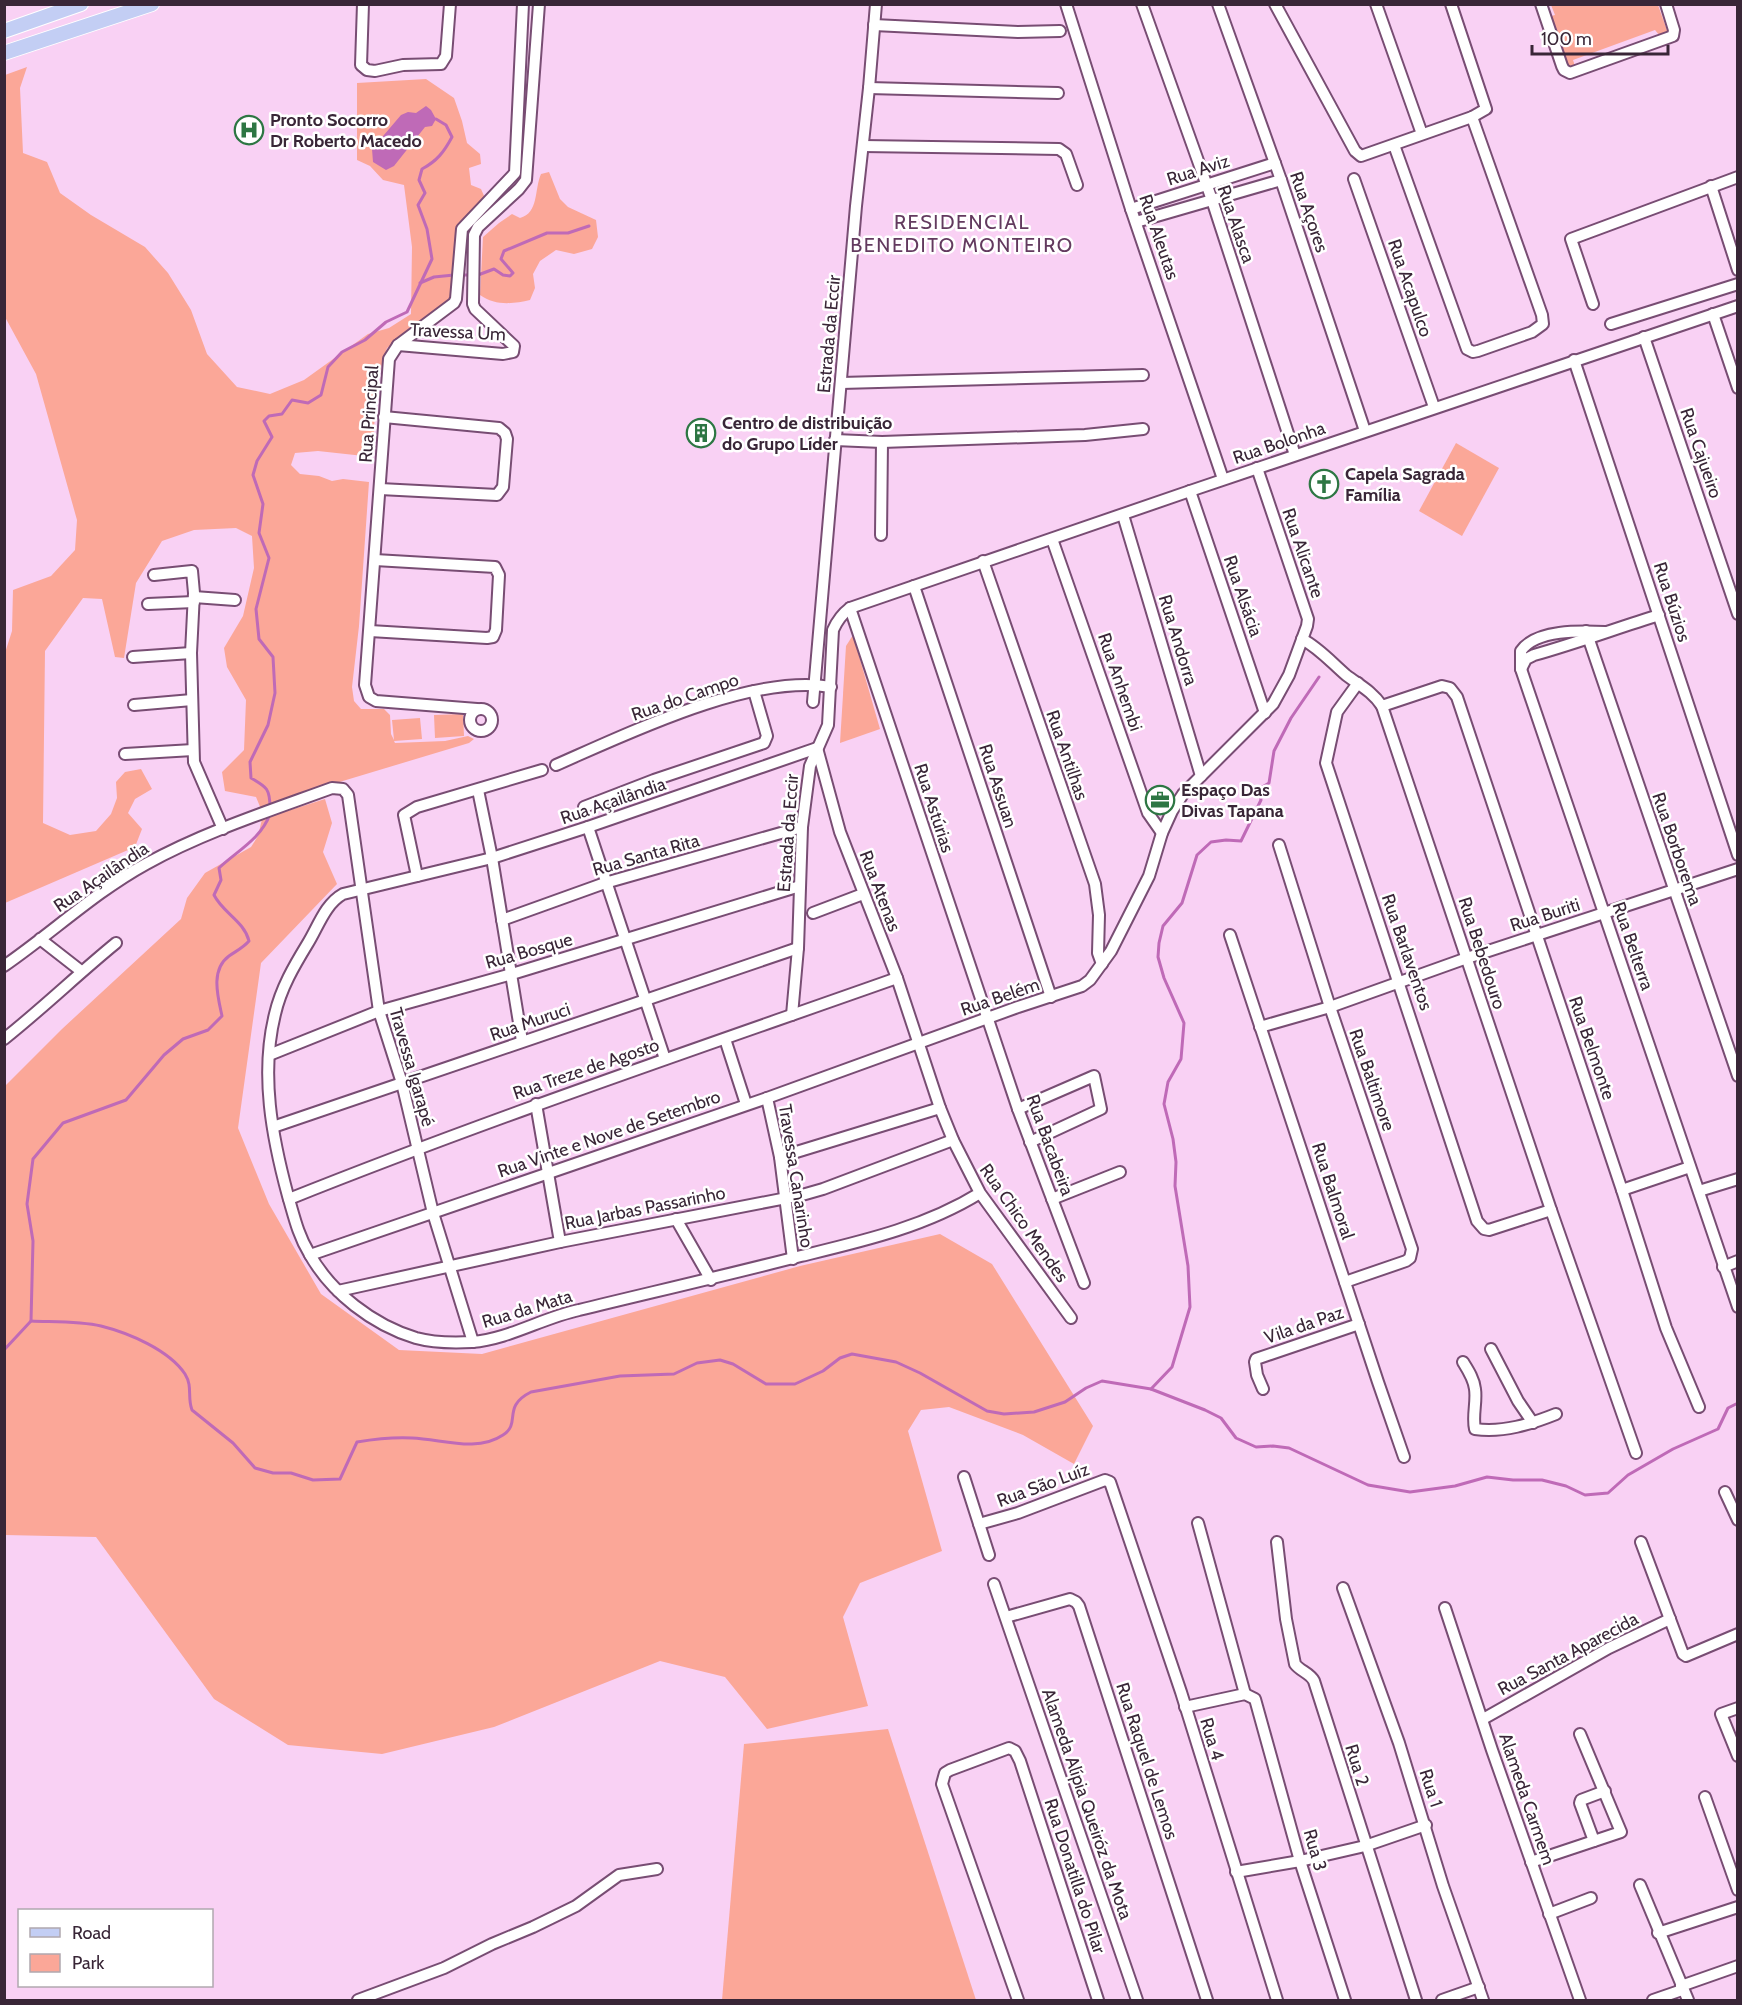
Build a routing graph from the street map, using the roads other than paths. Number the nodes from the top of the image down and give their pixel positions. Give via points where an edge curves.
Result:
1 (81, 4) edge
2 (152, 4) edge
3 (363, 4) edge
4 (450, 4) edge
5 (524, 4) edge
6 (539, 4) edge
7 (876, 4) edge
8 (1066, 4) edge
9 (1142, 4) edge
10 (1218, 4) edge
11 (1275, 4) edge
12 (1377, 4) edge
13 (1451, 4) edge
14 (1540, 4) edge
15 (1665, 4) edge
16 (874, 25) junction
17 (4, 31) edge
18 (1060, 31) dead end
19 (4, 53) edge
20 (519, 76) junction
21 (534, 76) junction
22 (869, 88) junction
23 (1058, 93) dead end
24 (1472, 117) junction
25 (1422, 134) junction
26 (1394, 145) junction
27 (863, 146) junction
28 (1275, 163) junction
29 (1737, 177) edge
30 (1354, 179) dead end
31 (1281, 180) junction
32 (1077, 185) dead end
33 (1206, 185) junction
34 (1711, 186) junction
35 (1212, 200) junction
36 (1131, 208) junction
37 (1136, 222) junction
38 (1737, 270) edge
39 (1737, 284) edge
40 (1593, 304) dead end
41 (1737, 306) edge
42 (1713, 314) junction
43 (1611, 324) dead end
44 (1644, 337) junction
45 (398, 345) junction
46 (1574, 360) junction
47 (1143, 375) dead end
48 (841, 383) junction
49 (1737, 388) edge
50 (1434, 407) junction
51 (384, 417) junction
52 (1143, 429) dead end
53 (1365, 431) junction
54 (836, 440) junction
55 (882, 442) junction
56 (1295, 455) junction
57 (1257, 468) junction
58 (1223, 480) junction
59 (380, 489) junction
60 (1190, 490) junction
61 (1123, 515) junction
62 (881, 535) dead end
63 (1052, 539) junction
64 (375, 560) junction
65 (983, 561) junction
66 (154, 575) dead end
67 (914, 586) junction
68 (194, 600) junction
69 (235, 600) dead end
70 (148, 604) dead end
71 (850, 608) junction
72 (1737, 614) edge
73 (1659, 615) junction
74 (836, 622) joint
75 (370, 631) junction
76 (1588, 635) junction
77 (1302, 639) junction
78 (191, 653) junction
79 (133, 657) dead end
80 (1358, 683) junction
81 (814, 684) junction
82 (831, 687) junction
83 (754, 691) junction
84 (192, 700) junction
85 (813, 702) dead end
86 (134, 705) dead end
87 (1382, 706) junction
88 (477, 709) dead end
89 (1266, 713) junction
90 (817, 748) junction
91 (193, 750) junction
92 (125, 754) dead end
93 (556, 765) dead end
94 (542, 770) dead end
95 (1201, 776) junction
96 (478, 790) junction
97 (348, 795) joint
98 (584, 807) dead end
99 (588, 827) junction
100 (802, 827) junction
101 (223, 829) junction
102 (1162, 833) junction
103 (1279, 845) dead end
104 (1737, 855) edge
105 (492, 858) junction
106 (1737, 868) edge
107 (417, 876) junction
108 (606, 883) junction
109 (800, 886) junction
110 (362, 888) junction
111 (1674, 891) junction
112 (863, 894) junction
113 (813, 913) dead end
114 (1605, 913) junction
115 (502, 920) junction
116 (1230, 935) dead end
117 (1537, 936) junction
118 (40, 939) junction
119 (625, 940) junction
120 (116, 943) dead end
121 (798, 948) junction
122 (1467, 958) junction
123 (4, 966) edge
124 (81, 971) junction
125 (1096, 971) junction
126 (512, 974) junction
127 (897, 978) junction
128 (1400, 982) junction
129 (1051, 996) junction
130 (647, 1000) junction
131 (1330, 1007) junction
132 (379, 1011) junction
133 (792, 1015) junction
134 (987, 1018) junction
135 (1260, 1027) junction
136 (4, 1039) edge
137 (725, 1039) junction
138 (522, 1041) junction
139 (920, 1042) junction
140 (269, 1055) junction
141 (665, 1059) junction
142 (1737, 1076) edge
143 (402, 1083) junction
144 (767, 1098) junction
145 (536, 1104) junction
146 (746, 1104) junction
147 (940, 1108) junction
148 (1018, 1109) junction
149 (273, 1127) junction
150 (952, 1140) junction
151 (1030, 1142) junction
152 (417, 1147) junction
153 (780, 1157) junction
154 (1690, 1167) junction
155 (1120, 1172) dead end
156 (547, 1173) junction
157 (1737, 1179) edge
158 (1622, 1190) junction
159 (1699, 1191) junction
160 (980, 1193) junction
161 (787, 1197) junction
162 (289, 1199) junction
163 (1052, 1199) junction
164 (1551, 1210) junction
165 (433, 1213) junction
166 (676, 1219) junction
167 (560, 1242) junction
168 (310, 1256) junction
169 (793, 1259) junction
170 (1737, 1261) edge
171 (448, 1265) junction
172 (1723, 1267) junction
173 (711, 1280) junction
174 (1345, 1282) junction
175 (1084, 1283) dead end
176 (338, 1291) junction
177 (1737, 1307) edge
178 (1071, 1318) dead end
179 (1359, 1324) junction
180 (473, 1342) junction
181 (1491, 1349) dead end
182 (1463, 1362) dead end
183 (1263, 1389) dead end
184 (1699, 1407) dead end
185 (1556, 1414) dead end
186 (1533, 1423) junction
187 (1636, 1453) dead end
188 (1404, 1457) dead end
189 (964, 1477) dead end
190 (1112, 1488) joint
191 (1725, 1492) dead end
192 (1737, 1520) edge
193 (979, 1524) junction
194 (1198, 1524) dead end
195 (1277, 1542) dead end
196 (1641, 1542) dead end
197 (989, 1555) dead end
198 (994, 1584) dead end
199 (1343, 1588) dead end
200 (1445, 1608) dead end
201 (1006, 1617) junction
202 (1670, 1619) junction
203 (1737, 1634) edge
204 (1245, 1695) junction
205 (1185, 1707) junction
206 (1737, 1708) edge
207 (1483, 1719) junction
208 (1580, 1734) dead end
209 (1737, 1756) edge
210 (1605, 1791) junction
211 (1705, 1797) dead end
212 (1426, 1825) junction
213 (1594, 1841) junction
214 (1365, 1846) junction
215 (1300, 1861) junction
216 (1531, 1862) junction
217 (657, 1869) dead end
218 (1236, 1872) junction
219 (1640, 1885) dead end
220 (1737, 1890) edge
221 (1591, 1898) dead end
222 (1737, 1907) edge
223 (1549, 1914) junction
224 (1658, 1933) junction
225 (1737, 1966) edge
226 (1479, 1988) junction
227 (1681, 1988) junction
228 (358, 2001) edge
229 (1018, 2001) edge
230 (1098, 2001) edge
231 (1137, 2001) edge
232 (1207, 2001) edge
233 (1276, 2001) edge
234 (1345, 2001) edge
235 (1416, 2001) edge
236 (1442, 2001) edge
237 (1483, 2001) edge
238 (1580, 2001) edge
239 (1653, 2001) edge
240 (1688, 2001) edge

1 - 17 main road
2 - 19 main road
3 - 4 street via 361,65 375,71 441,64 446,56
5 - 20 street, Rua Principal
6 - 21 street
7 - 16 street, Estrada da Eccir
8 - 36 street, Rua Aleutas
9 - 33 street, Rua Alasca
10 - 28 street, Rua Açores
11 - 26 street via 1357,154
12 - 25 street
13 - 24 street via 1487,106 1484,112
14 - 15 street via 1562,66 1570,73 1673,36
16 - 18 street
16 - 22 street, Estrada da Eccir
20 - 21 street
20 - 45 street, Rua Principal via 514,176 462,229 454,303
21 - 45 street, Travessa Um via 526,180 474,235 473,304 514,349 503,354
22 - 23 street
22 - 27 street, Estrada da Eccir
24 - 25 street
24 - 26 street via 1542,315 1543,324 1532,332 1478,351 1467,349
25 - 26 street
27 - 32 street via 1059,149 1065,154
27 - 48 street, Estrada da Eccir
28 - 31 street, Rua Açores
28 - 33 street, Rua Aviz
29 - 34 street
30 - 50 street, Rua Acapulco
31 - 35 street, Rua Aviz
31 - 53 street, Rua Açores
33 - 35 street, Rua Alasca
33 - 36 street, Rua Aviz
34 - 38 street
34 - 40 street via 1571,239
35 - 37 street, Rua Aviz
35 - 56 street, Rua Alasca
36 - 37 street, Rua Aleutas
37 - 58 street, Rua Aleutas
39 - 43 street
41 - 42 street, Rua Bolonha
42 - 44 street, Rua Bolonha
42 - 49 street
44 - 46 street, Rua Bolonha
44 - 72 street, Rua Cajueiro
45 - 51 street, Rua Principal via 387,369
46 - 50 street, Rua Bolonha
46 - 73 street, Rua Búzios
47 - 48 street
48 - 54 street, Estrada da Eccir
50 - 53 street, Rua Bolonha
51 - 59 street, Rua Principal
51 - 59 street via 499,428 507,439 503,487 497,495
52 - 55 street via 1085,435
53 - 56 street, Rua Bolonha
54 - 55 street
54 - 81 street, Estrada da Eccir
55 - 62 street
56 - 57 street, Rua Bolonha
57 - 58 street, Rua Bolonha
57 - 77 street, Rua Alicante via 1308,619
58 - 60 street, Rua Bolonha
59 - 64 street, Rua Principal
60 - 61 street, Rua Bolonha
60 - 89 street, Rua Alsácia
61 - 63 street, Rua Bolonha
61 - 95 street, Rua Andorra
63 - 65 street, Rua Bolonha
63 - 102 street, Rua Anhembi via 1148,813
64 - 75 street, Rua Principal
64 - 75 street via 495,567 499,575 498,604 493,637
65 - 67 street, Rua Bolonha
65 - 125 street, Rua Antilhas via 1095,884 1099,915
66 - 68 street via 192,572
67 - 71 street, Rua Bolonha
67 - 129 street, Rua Assuan
68 - 69 street
68 - 70 street
68 - 78 street
71 - 74 street, Rua Bolonha
71 - 134 street, Rua Astúrias
73 - 76 street
73 - 104 street, Rua Búzios
74 - 82 street, Estrada da Eccir
75 - 88 street, Rua Principal via 365,685 369,697 376,701
76 - 111 street, Rua Borborema
76 - 114 street, Rua Belterra via 1526,659 1521,669
77 - 80 street via 1316,646
77 - 89 street, Rua Alicante via 1289,675
78 - 79 street
78 - 84 street
80 - 87 street
80 - 128 street, Rua Barlaventos via 1337,712 1326,763
81 - 82 street, Rua do Campo
81 - 83 street, Rua do Campo
81 - 85 street, Estrada da Eccir
82 - 90 street, Estrada da Eccir via 828,725
83 - 93 street, Rua do Campo via 632,732
83 - 98 street via 767,736 764,743
84 - 86 street
84 - 91 street
87 - 117 street, Rua Belmonte via 1442,686 1450,688 1457,697
87 - 122 street, Rua Bebedouro
89 - 95 street
90 - 99 street, Rua Açailândia
90 - 100 street, Estrada da Eccir via 810,766
90 - 112 street, Rua Atenas via 840,832
91 - 92 street
91 - 101 street via 197,771
94 - 96 street
95 - 102 street via 1178,802
96 - 105 street
96 - 107 street via 417,807 404,815
97 - 101 street, Rua Açailândia via 343,789 332,788
97 - 110 street, Travessa Igarapé
99 - 105 street, Rua Açailândia
99 - 108 street
100 - 108 street, Rua Santa Rita
100 - 109 street, Estrada da Eccir
101 - 118 street, Rua Açailândia via 116,882
102 - 125 street via 1149,876 1111,951
103 - 131 street, Rua Baltimore
105 - 107 street, Rua Açailândia
105 - 115 street
106 - 111 street, Rua Buriti
107 - 110 street, Rua da Mata
108 - 115 street, Rua Santa Rita
108 - 119 street
109 - 119 street, Rua Bosque
109 - 121 street, Estrada da Eccir
110 - 132 street, Travessa Igarapé
110 - 140 street, Rua da Mata via 331,903 294,966 275,1012
111 - 114 street, Rua Buriti
111 - 142 street, Rua Borborema
112 - 113 street
112 - 127 street, Rua Atenas
114 - 117 street, Rua Buriti
114 - 154 street, Rua Belterra
115 - 126 street
116 - 135 street, Rua Balmoral
117 - 122 street, Rua Buriti
117 - 158 street, Rua Belmonte
118 - 123 street, Rua Açailândia
118 - 124 street
119 - 126 street, Rua Bosque
119 - 130 street
120 - 124 street
121 - 130 street, Rua Muruci
121 - 133 street, Estrada da Eccir
122 - 128 street, Rua Buriti
122 - 164 street, Rua Bebedouro
124 - 136 street
125 - 129 street, Rua Belém via 1082,986
126 - 132 street, Rua Bosque
126 - 138 street
127 - 133 street, Rua Treze de Agosto
127 - 139 street, Rua Atenas
128 - 131 street, Rua Buriti
128 - 164 street, Rua Barlaventos via 1477,1221 1489,1230
129 - 134 street, Rua Belém
130 - 138 street, Rua Muruci
130 - 141 street
131 - 135 street, Rua Buriti
131 - 174 street, Rua Baltimore via 1412,1249 1406,1261
132 - 140 street, Rua Bosque
132 - 143 street, Travessa Igarapé
133 - 137 street, Rua Treze de Agosto
134 - 139 street, Rua Belém
134 - 148 street, Rua Bacabeira
135 - 174 street, Rua Balmoral
137 - 141 street, Rua Treze de Agosto
137 - 146 street
138 - 143 street, Rua Muruci
139 - 144 street, Rua Vinte e Nove de Setembro
139 - 147 street, Rua Chico Mendes
140 - 149 street, Rua da Mata
141 - 145 street, Rua Treze de Agosto
143 - 149 street, Rua Muruci
143 - 152 street, Travessa Igarapé
144 - 146 street, Rua Vinte e Nove de Setembro
144 - 153 street, Travessa Canarinho
145 - 152 street, Rua Treze de Agosto
145 - 156 street
146 - 156 street, Rua Vinte e Nove de Setembro
147 - 150 street, Rua Chico Mendes
147 - 153 street
148 - 151 street, Rua Bacabeira
148 - 151 street via 1094,1076 1102,1107
149 - 162 street, Rua da Mata
150 - 160 street, Rua Chico Mendes
150 - 161 street, Rua Jarbas Passarinho via 824,1189
151 - 163 street, Rua Bacabeira
152 - 162 street, Rua Treze de Agosto
152 - 165 street, Travessa Igarapé
153 - 161 street, Travessa Canarinho
154 - 158 street
154 - 159 street, Rua Belterra
155 - 163 street
156 - 165 street, Rua Vinte e Nove de Setembro
156 - 167 street
157 - 159 street
158 - 184 street, Rua Belmonte via 1666,1328
159 - 172 street, Rua Belterra
160 - 169 street, Rua da Mata via 895,1233
160 - 178 street, Rua Chico Mendes
161 - 166 street, Rua Jarbas Passarinho
161 - 169 street, Travessa Canarinho
162 - 168 street, Rua da Mata via 298,1233
163 - 175 street, Rua Bacabeira
164 - 187 street, Rua Bebedouro
165 - 168 street, Rua Vinte e Nove de Setembro
165 - 171 street, Travessa Igarapé
166 - 167 street, Rua Jarbas Passarinho
166 - 173 street
167 - 171 street, Rua Jarbas Passarinho
168 - 176 street, Rua da Mata
169 - 173 street, Rua da Mata
170 - 172 street
171 - 176 street, Rua Jarbas Passarinho
171 - 180 street, Travessa Igarapé
172 - 177 street, Rua Belterra
173 - 180 street, Rua da Mata via 577,1310
174 - 179 street, Rua Balmoral
176 - 180 street, Rua da Mata via 365,1313 415,1337 434,1342
179 - 183 street, Vila da Paz via 1256,1359
179 - 188 street, Rua Balmoral
181 - 186 street
182 - 186 street via 1476,1392 1476,1429
185 - 186 street
189 - 193 street
190 - 193 street, Rua São Luíz via 1105,1480
190 - 205 street, Rua 4
191 - 192 street
193 - 197 street
194 - 204 street
195 - 214 street, Rua 2 via 1291,1651 1298,1669 1314,1681
196 - 202 street
198 - 201 street, Alameda Alípia Queiróz da Mota
199 - 212 street, Rua 1
200 - 207 street, Alameda Carmem
201 - 231 street, Alameda Alípia Queiróz da Mota
201 - 232 street, Rua Raquel de Lemos via 1070,1599 1079,1606
202 - 203 street via 1680,1650 1686,1656
202 - 207 street, Rua Santa Aparecida via 1609,1648
204 - 205 street
204 - 215 street, Rua 3 via 1255,1699 1258,1707
205 - 218 street, Rua 4
206 - 209 street via 1721,1714
207 - 216 street, Alameda Carmem
208 - 210 street
210 - 213 street via 1581,1800
210 - 213 street via 1621,1832
211 - 220 street
212 - 214 street
212 - 226 street, Rua 1
213 - 216 street
214 - 215 street
214 - 235 street, Rua 2
215 - 218 street
215 - 234 street, Rua 3
216 - 223 street, Alameda Carmem
217 - 228 street via 619,1875 576,1906 444,1968
218 - 233 street, Rua 4
219 - 224 street
221 - 223 street
222 - 224 street
223 - 238 street, Alameda Carmem
224 - 227 street
225 - 227 street
226 - 236 street
226 - 237 street, Rua 1
227 - 239 street
227 - 240 street
229 - 230 street, Rua Donatilla do Pilar via 942,1784 950,1770 1006,1748 1012,1748 1020,1761

